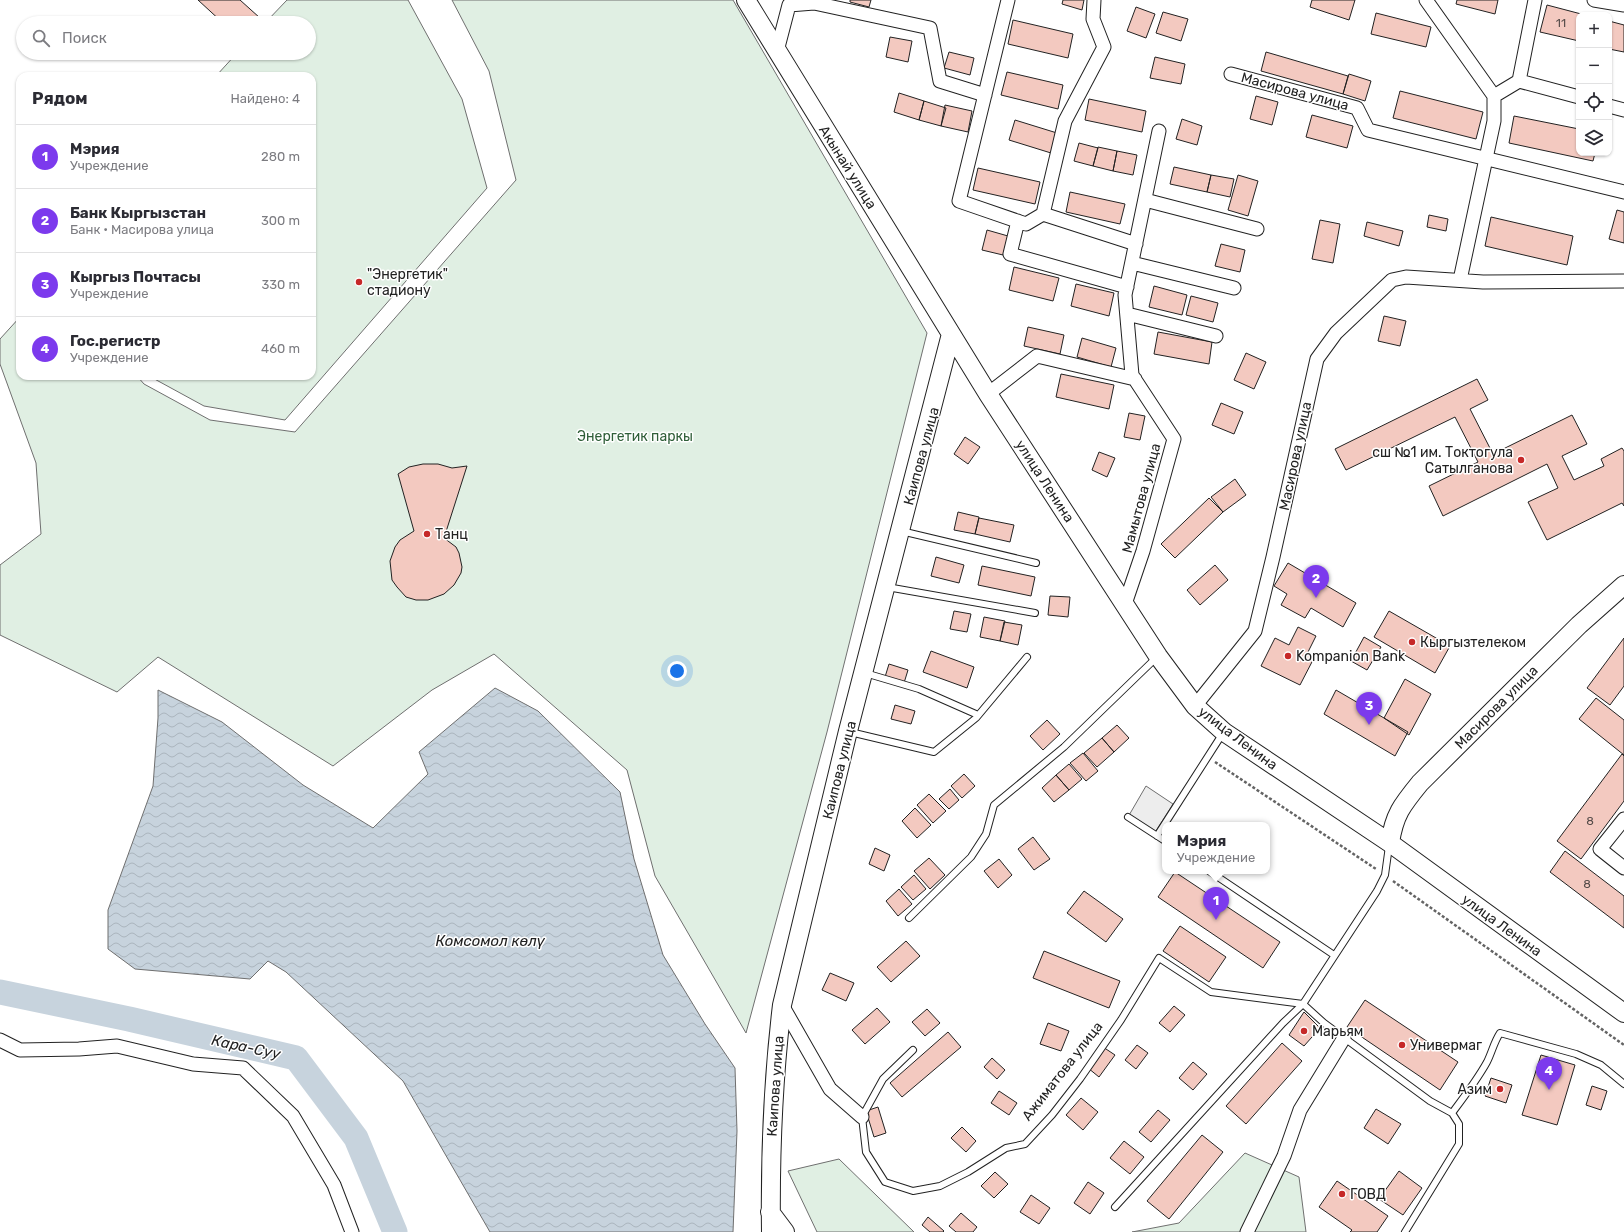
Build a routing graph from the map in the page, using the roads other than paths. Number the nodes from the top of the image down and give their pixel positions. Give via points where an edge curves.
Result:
1 (746, 0) edge
2 (1008, 0) edge
3 (1094, 0) edge
4 (1426, 0) edge
5 (1535, 0) edge
6 (1594, 0) edge
7 (1624, 5) edge
8 (777, 51) junction
9 (1231, 74) dead end
10 (1519, 81) junction
11 (985, 95) junction
12 (1494, 96) junction
13 (1576, 96) edge
14 (1612, 107) edge
15 (1624, 110) edge
16 (1159, 132) dead end
17 (1486, 158) junction
18 (1624, 192) edge
19 (1145, 200) junction
20 (1043, 214) junction
21 (1018, 221) junction
22 (1257, 229) dead end
23 (1136, 244) junction
24 (1132, 263) junction
25 (1460, 280) junction
26 (1624, 281) edge
27 (1127, 287) junction
28 (1234, 288) dead end
29 (1127, 314) junction
30 (952, 334) junction
31 (1216, 336) dead end
32 (1135, 380) junction
33 (988, 394) junction
34 (901, 531) junction
35 (1036, 563) dead end
36 (1624, 585) edge
37 (886, 587) junction
38 (1125, 604) junction
39 (1035, 613) dead end
40 (1027, 656) dead end
41 (1158, 656) junction
42 (864, 673) junction
43 (1195, 706) junction
44 (978, 715) junction
45 (848, 731) junction
46 (1224, 732) junction
47 (1128, 816) dead end
48 (1624, 819) edge
49 (1166, 822) edge
50 (1162, 828) edge
51 (1157, 836) junction
52 (1162, 839) edge
53 (1390, 843) junction
54 (1624, 868) edge
55 (1213, 874) edge
56 (909, 918) dead end
57 (1334, 955) junction
58 (1303, 1004) junction
59 (782, 1005) junction
60 (1624, 1013) edge
61 (1344, 1038) junction
62 (0, 1040) edge
63 (913, 1050) dead end
64 (1624, 1084) edge
65 (1452, 1113) junction
66 (862, 1117) junction
67 (1115, 1207) dead end
68 (770, 1212) junction
69 (352, 1232) edge
70 (770, 1232) edge
71 (785, 1232) edge
72 (1247, 1232) edge
73 (1405, 1232) edge

1 - 8 main road, Акынай улица
2 - 11 street
3 - 20 street via 1093,19 1104,48 1066,121
4 - 12 street
5 - 10 street
6 - 7 street
8 - 11 street via 788,5 814,3 878,16 930,28 940,81
8 - 30 main road, Акынай улица
9 - 17 street, Масирова улица via 1357,108 1368,130
10 - 12 street
10 - 13 street
11 - 21 street via 959,201
12 - 17 street via 1494,121
14 - 15 street
16 - 19 street, Мамытова улица
17 - 18 street, Масирова улица
17 - 25 street
19 - 22 street
19 - 23 street, Мамытова улица
20 - 21 street via 1026,224
20 - 23 street
21 - 27 street via 1010,254
23 - 24 street, Мамытова улица
24 - 27 street, Мамытова улица
24 - 28 street
25 - 26 street, Масирова улица
25 - 43 street, Масирова улица via 1406,277 1392,280 1336,333 1317,359 1255,631
27 - 29 street, Мамытова улица
29 - 31 street
29 - 32 street, Мамытова улица via 1132,375
30 - 33 main road, улица Ленина
30 - 34 main road, Каипова улица
32 - 33 street via 1037,356
32 - 38 street, Мамытова улица via 1174,439 1144,551
33 - 38 main road, улица Ленина
34 - 35 lane
34 - 37 main road, Каипова улица
36 - 53 main road, Масирова улица via 1579,625 1420,783 1400,807 1392,827
37 - 39 lane
37 - 42 main road, Каипова улица
38 - 41 main road, улица Ленина
40 - 44 lane
41 - 43 main road, улица Ленина
41 - 56 lane via 1064,747 994,805 986,834 971,857
42 - 44 lane via 919,689
42 - 45 main road, Каипова улица
43 - 46 main road, улица Ленина
44 - 45 lane via 934,752
45 - 59 main road, Каипова улица
46 - 49 lane
46 - 53 main road, улица Ленина
47 - 51 lane
48 - 54 street via 1600,850
50 - 51 lane
51 - 52 lane
53 - 57 lane via 1385,875
53 - 60 main road, улица Ленина
55 - 57 lane
57 - 58 lane
58 - 61 lane
58 - 66 lane, Ажиматова улица via 1211,992 1159,958 1121,1020 1080,1079 1025,1144 1006,1148 940,1186 913,1192 885,1182 866,1152
58 - 67 lane
59 - 66 street via 830,1089
59 - 68 main road, Каипова улица via 772,1126
61 - 65 lane via 1430,1101
61 - 72 street via 1300,1110 1284,1156
62 - 69 street via 20,1050 117,1046 193,1064 243,1068 293,1116 334,1185
63 - 66 lane via 883,1079
64 - 65 lane via 1600,1065 1576,1054 1500,1033 1488,1060
65 - 73 lane via 1459,1124 1459,1144
68 - 70 main road, Каипова улица
68 - 71 main road

